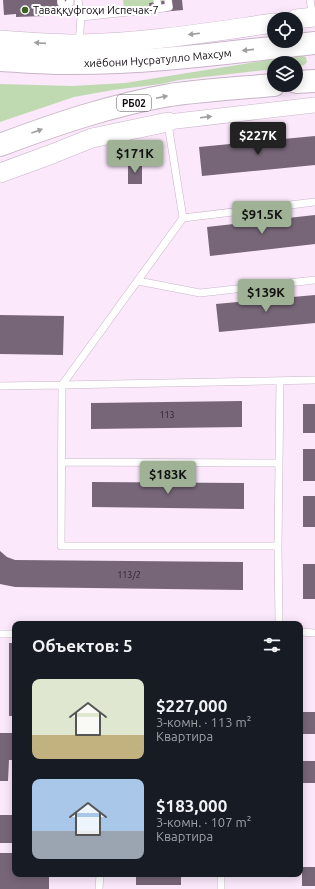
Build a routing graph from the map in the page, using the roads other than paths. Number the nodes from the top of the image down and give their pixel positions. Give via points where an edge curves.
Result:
1 (61, 0) edge
2 (70, 0) edge
3 (78, 0) edge
4 (157, 0) edge
5 (168, 0) edge
6 (158, 9) junction
7 (81, 17) junction
8 (267, 23) edge
9 (0, 40) edge
10 (315, 43) edge
11 (79, 44) junction
12 (0, 60) edge
13 (315, 80) edge
14 (303, 81) edge
15 (267, 86) edge
16 (315, 105) edge
17 (168, 122) junction
18 (0, 145) edge
19 (0, 173) edge
20 (315, 202) edge
21 (183, 218) junction
22 (315, 280) edge
23 (138, 281) junction
24 (315, 380) edge
25 (280, 381) junction
26 (62, 385) junction
27 (0, 386) edge
28 (62, 462) junction
29 (279, 463) junction
30 (278, 546) junction
31 (279, 621) edge
32 (303, 632) edge
33 (315, 633) edge
34 (0, 634) edge
35 (12, 634) edge
36 (100, 877) edge
37 (221, 877) edge
38 (99, 889) edge
39 (221, 889) edge

1 - 2 lane via 65,6
2 - 3 lane
3 - 7 lane
4 - 6 lane
5 - 6 lane via 169,7
6 - 7 lane
7 - 11 lane
8 -> 11 street via 198,34
11 -> 9 street
10 -> 12 highway, хиёбони Нусратулло Махсум via 188,57 110,62
13 - 14 highway
18 -> 15 highway, РБ02 via 54,125 134,103 171,95
17 -> 16 street
17 - 19 street via 92,138
17 - 21 lane
20 - 21 lane
21 - 23 lane
22 - 23 lane via 200,293
23 - 26 lane
24 - 25 lane
25 - 26 lane
25 - 29 lane
26 - 27 lane
26 - 28 lane
28 - 29 lane
28 - 30 lane via 61,546
29 - 30 lane
30 - 31 lane
32 - 33 lane
34 - 35 lane
36 - 38 lane
37 - 39 lane

